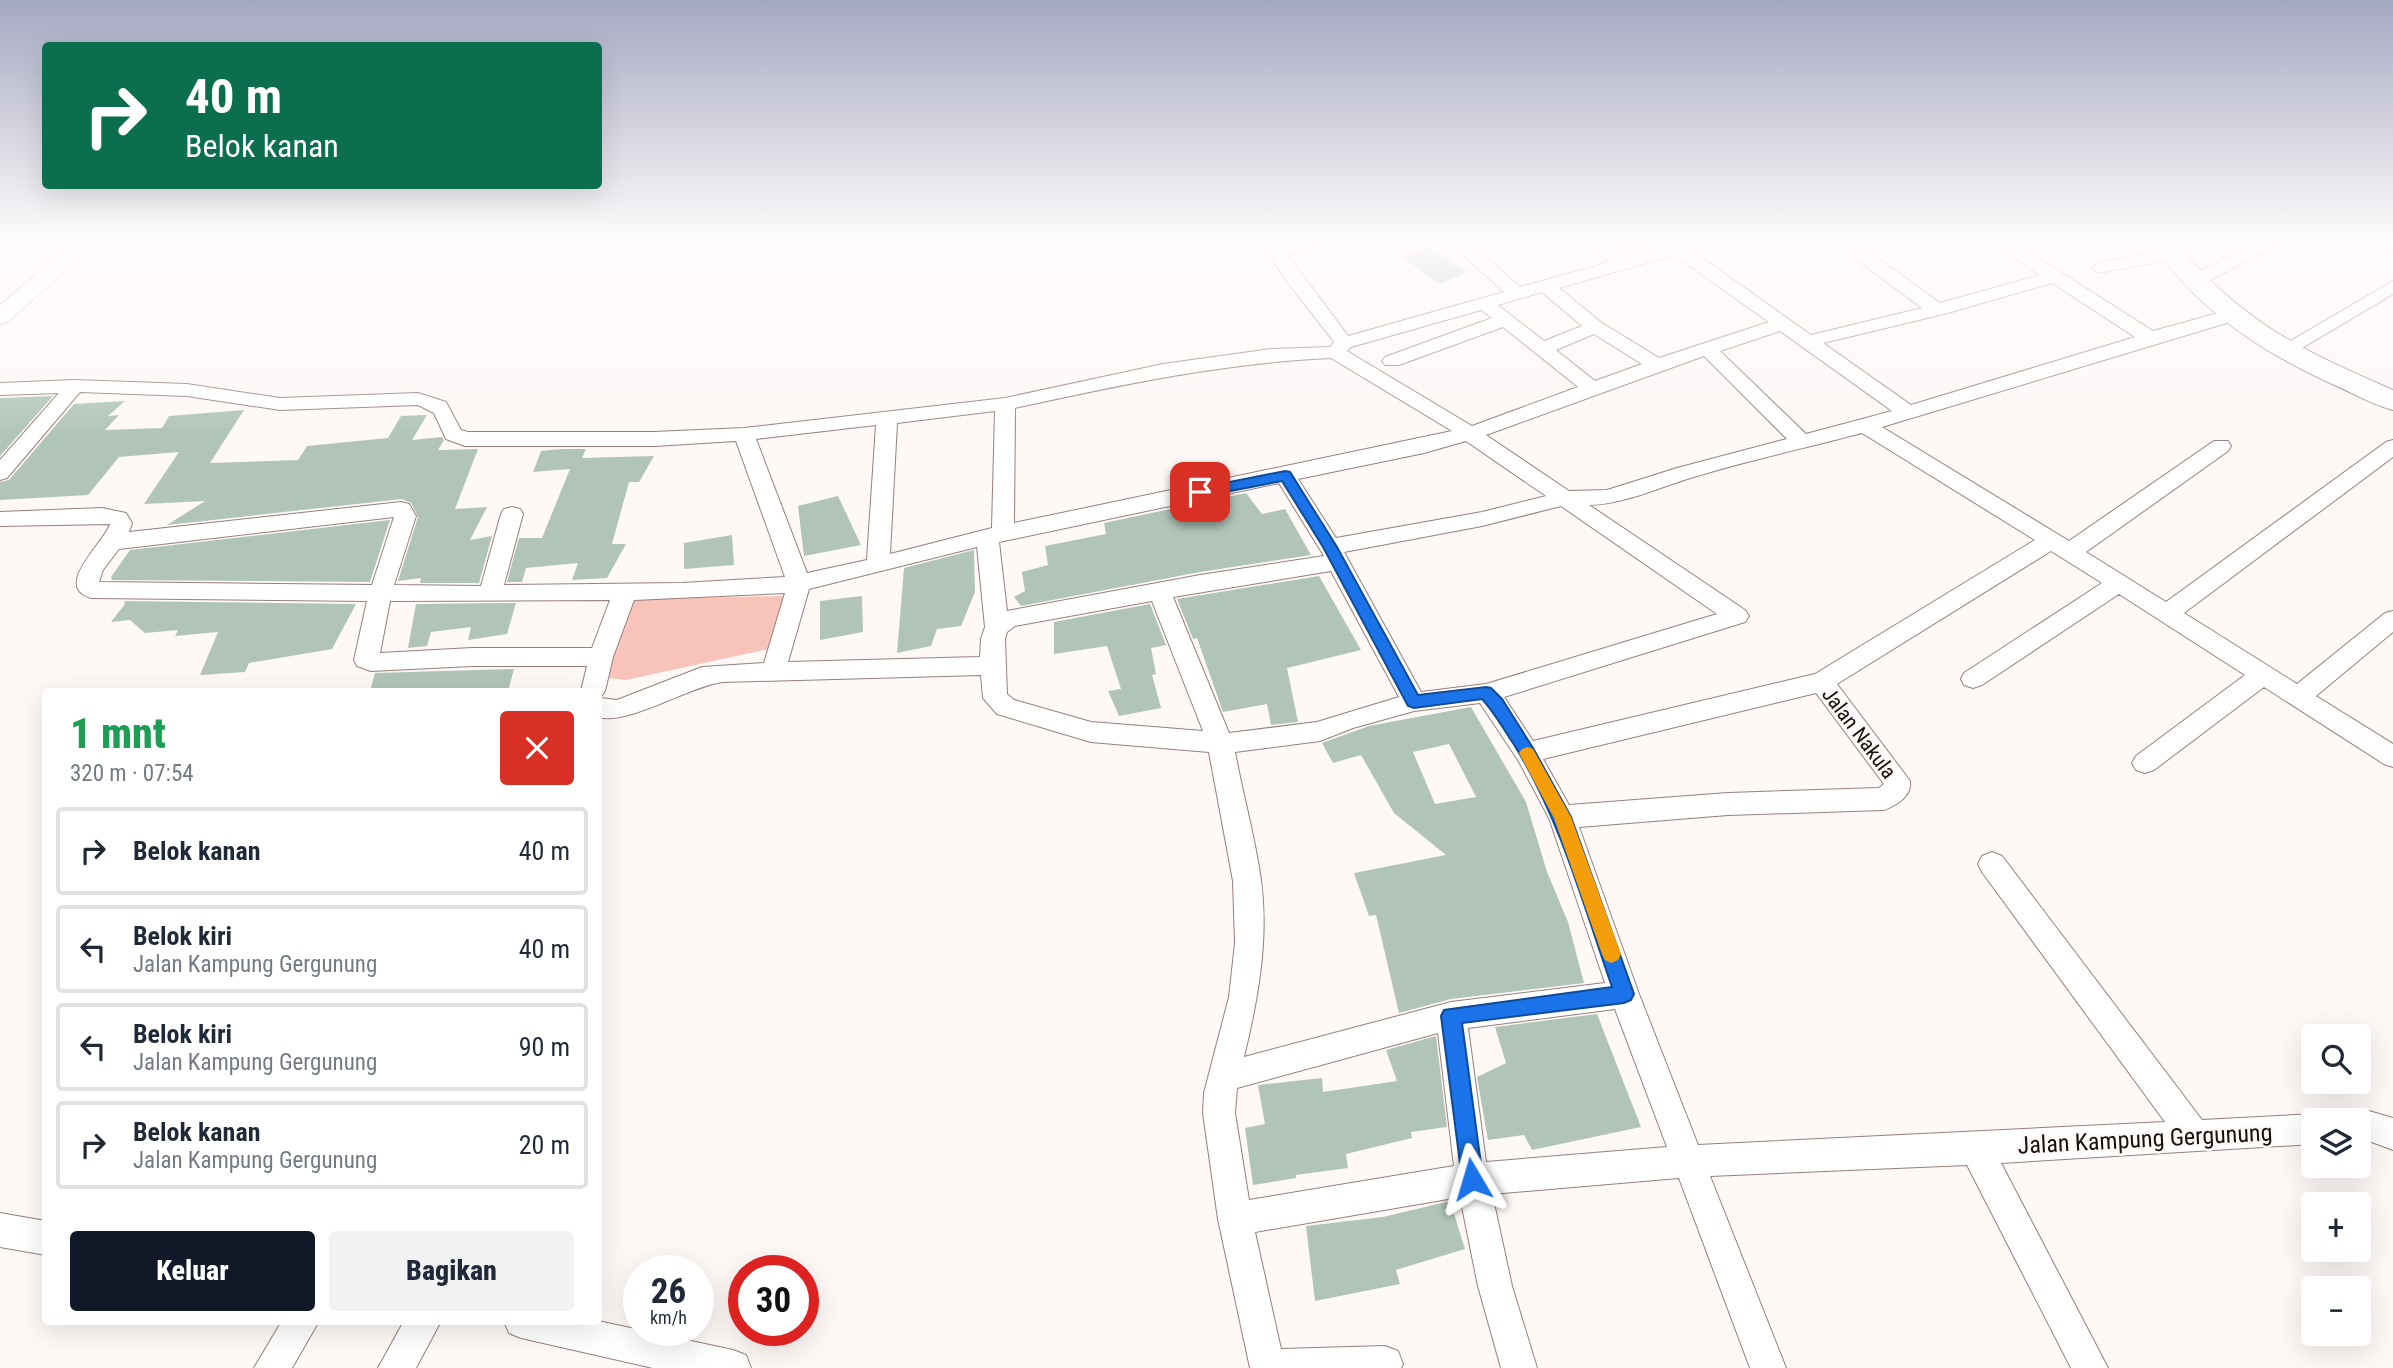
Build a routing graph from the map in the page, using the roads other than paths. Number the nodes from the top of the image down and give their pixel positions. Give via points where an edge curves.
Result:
1 (1312, 306) edge
2 (1475, 306) edge
3 (1488, 306) edge
4 (1570, 306) edge
5 (1760, 306) edge
6 (1931, 306) edge
7 (1951, 306) edge
8 (2099, 306) edge
9 (2223, 306) edge
10 (2360, 306) edge
11 (1937, 310) junction
12 (2233, 315) junction
13 (1505, 320) junction
14 (1785, 323) junction
15 (1595, 327) junction
16 (2149, 337) junction
17 (1809, 341) junction
18 (1339, 347) junction
19 (1544, 348) junction
20 (1706, 348) junction
21 (2285, 350) junction
22 (1392, 361) dead end
23 (1657, 365) junction
24 (75, 386) junction
25 (1592, 388) junction
26 (0, 389) edge
27 (2386, 393) edge
28 (1005, 404) junction
29 (1907, 412) junction
30 (887, 418) junction
31 (1864, 425) junction
32 (1469, 433) junction
33 (744, 434) junction
34 (1802, 442) junction
35 (2221, 446) dead end
36 (2393, 447) edge
37 (0, 472) edge
38 (1285, 476) junction
39 (1566, 498) junction
40 (512, 514) dead end
41 (0, 519) edge
42 (995, 535) junction
43 (111, 542) junction
44 (2061, 546) junction
45 (1333, 554) junction
46 (878, 564) junction
47 (799, 583) junction
48 (2119, 583) junction
49 (381, 591) junction
50 (1158, 591) junction
51 (625, 592) junction
52 (490, 593) junction
53 (2167, 613) junction
54 (2393, 619) edge
55 (997, 627) junction
56 (601, 657) junction
57 (992, 666) junction
58 (773, 672) junction
59 (2263, 675) junction
60 (1973, 679) dead end
61 (1822, 682) junction
62 (594, 688) edge
63 (1486, 693) junction
64 (2298, 697) junction
65 (1414, 702) junction
66 (602, 708) edge
67 (1220, 742) junction
68 (1527, 753) junction
69 (2393, 757) edge
70 (2145, 763) dead end
71 (1562, 817) junction
72 (1992, 864) dead end
73 (1624, 994) junction
74 (1451, 1016) junction
75 (1224, 1077) junction
76 (2371, 1127) edge
77 (2301, 1130) edge
78 (2393, 1135) edge
79 (2194, 1136) junction
80 (1976, 1149) junction
81 (1688, 1161) junction
82 (1472, 1179) junction
83 (1235, 1219) junction
84 (0, 1230) edge
85 (42, 1237) edge
86 (299, 1325) edge
87 (422, 1325) edge
88 (539, 1325) edge
89 (1385, 1364) dead end
90 (1268, 1367) edge
91 (272, 1368) edge
92 (396, 1368) edge
93 (733, 1368) edge
94 (1519, 1368) edge
95 (1768, 1368) edge
96 (2090, 1368) edge

1 - 18 street
2 - 18 street
3 - 13 street
4 - 15 street
5 - 14 street
6 - 11 street
7 - 11 street
8 - 16 street
9 - 12 main road
10 - 21 street
11 - 17 street
12 - 16 street
12 - 21 main road
13 - 19 street
13 - 22 street
14 - 17 street
14 - 20 street
15 - 19 street
15 - 23 street
16 - 29 street
17 - 29 street
18 - 28 street via 1163,370
18 - 32 street
19 - 25 street
20 - 23 street
20 - 34 street
21 - 27 main road
23 - 25 street
24 - 26 street
24 - 33 street via 187,390 280,404 430,401 442,408 453,434 475,440
24 - 37 street
25 - 32 street
28 - 30 street
28 - 42 street
29 - 31 street
30 - 33 street
30 - 46 street
31 - 34 street
31 - 44 street
32 - 38 street
32 - 39 street
33 - 47 street
34 - 39 street via 1617,494
35 - 44 street
36 - 53 street
38 - 42 street
38 - 45 street
39 - 45 street
39 - 63 street via 1737,615
40 - 52 street
41 - 43 street via 113,516 121,523
42 - 46 street
42 - 55 street
43 - 49 street via 91,570 87,586 91,590
43 - 49 street via 401,509 405,516
44 - 48 street
44 - 61 street
45 - 50 street
45 - 65 street
46 - 47 street
47 - 51 street
47 - 58 street
48 - 53 street
48 - 60 street
49 - 52 street
49 - 56 street via 365,654 371,662
50 - 55 street via 1014,618
50 - 67 street
51 - 52 street
51 - 56 street
53 - 59 street
54 - 64 street
55 - 57 street
56 - 62 street
57 - 58 street
57 - 67 street via 995,698 1006,707 1091,732
58 - 66 street via 702,676 619,709
59 - 64 street
59 - 70 street
61 - 68 street, Jalan Nakula
61 - 71 street, Jalan Nakula via 1897,781 1898,789 1884,799 1728,803
63 - 65 street
63 - 68 street
64 - 69 street
65 - 67 street via 1308,734
67 - 75 street via 1244,862 1249,943 1244,997
68 - 71 street
71 - 73 street
72 - 79 street
73 - 74 street
73 - 81 street
74 - 75 street
74 - 82 street
75 - 83 street via 1219,1113
76 - 78 street
77 - 79 street, Jalan Kampung Gergunung
79 - 80 street, Jalan Kampung Gergunung
80 - 81 street, Jalan Kampung Gergunung
80 - 96 street
81 - 82 street, Jalan Kampung Gergunung
81 - 95 street
82 - 83 street, Jalan Kampung Gergunung
82 - 94 street via 1494,1286
83 - 90 street
84 - 85 street
86 - 91 street
87 - 92 street
88 - 93 street
89 - 90 street

